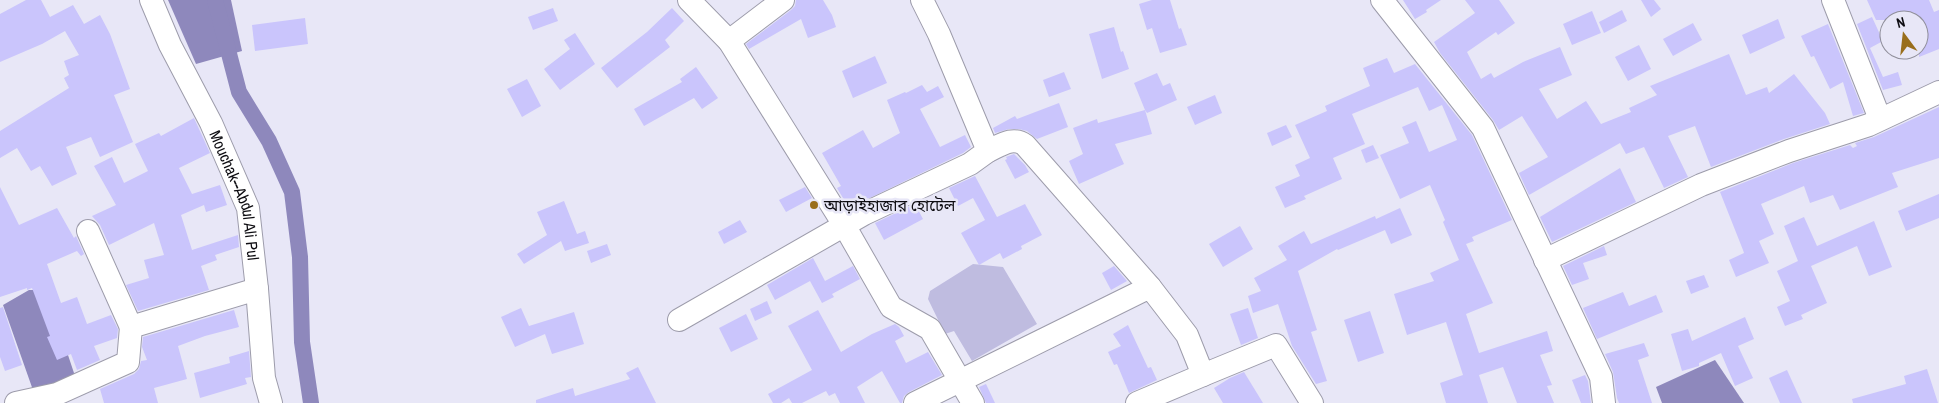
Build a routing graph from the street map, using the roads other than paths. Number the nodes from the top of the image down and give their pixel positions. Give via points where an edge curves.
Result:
1 (151, 0) edge
2 (689, 0) edge
3 (783, 0) edge
4 (922, 0) edge
5 (1382, 0) edge
6 (1833, 0) edge
7 (729, 41) junction
8 (1939, 92) edge
9 (1880, 120) junction
10 (988, 151) junction
11 (844, 225) junction
12 (88, 231) dead end
13 (1545, 260) junction
14 (1150, 287) junction
15 (257, 289) junction
16 (679, 320) dead end
17 (131, 327) junction
18 (1204, 375) junction
19 (959, 381) junction
20 (16, 403) edge
21 (271, 403) edge
22 (916, 403) edge
23 (972, 403) edge
24 (1137, 403) edge
25 (1312, 403) edge
26 (1604, 403) edge

1 - 15 street, Mouchak--Abdul Ali Pul via 248,208
2 - 7 street
3 - 7 street
4 - 10 street
5 - 13 street via 1483,128
6 - 9 street
7 - 11 street
8 - 9 street
9 - 13 street via 1701,185
10 - 11 street via 970,164
10 - 14 street via 1012,140 1025,145
11 - 16 street
11 - 19 street via 890,307 930,329
12 - 17 street
13 - 26 street via 1601,377
14 - 18 street via 1187,335
14 - 19 street
15 - 17 street
15 - 21 street, Mouchak--Abdul Ali Pul via 264,378
17 - 20 street via 128,362 57,394
18 - 24 street
18 - 25 street via 1276,345
19 - 22 street
19 - 23 street

